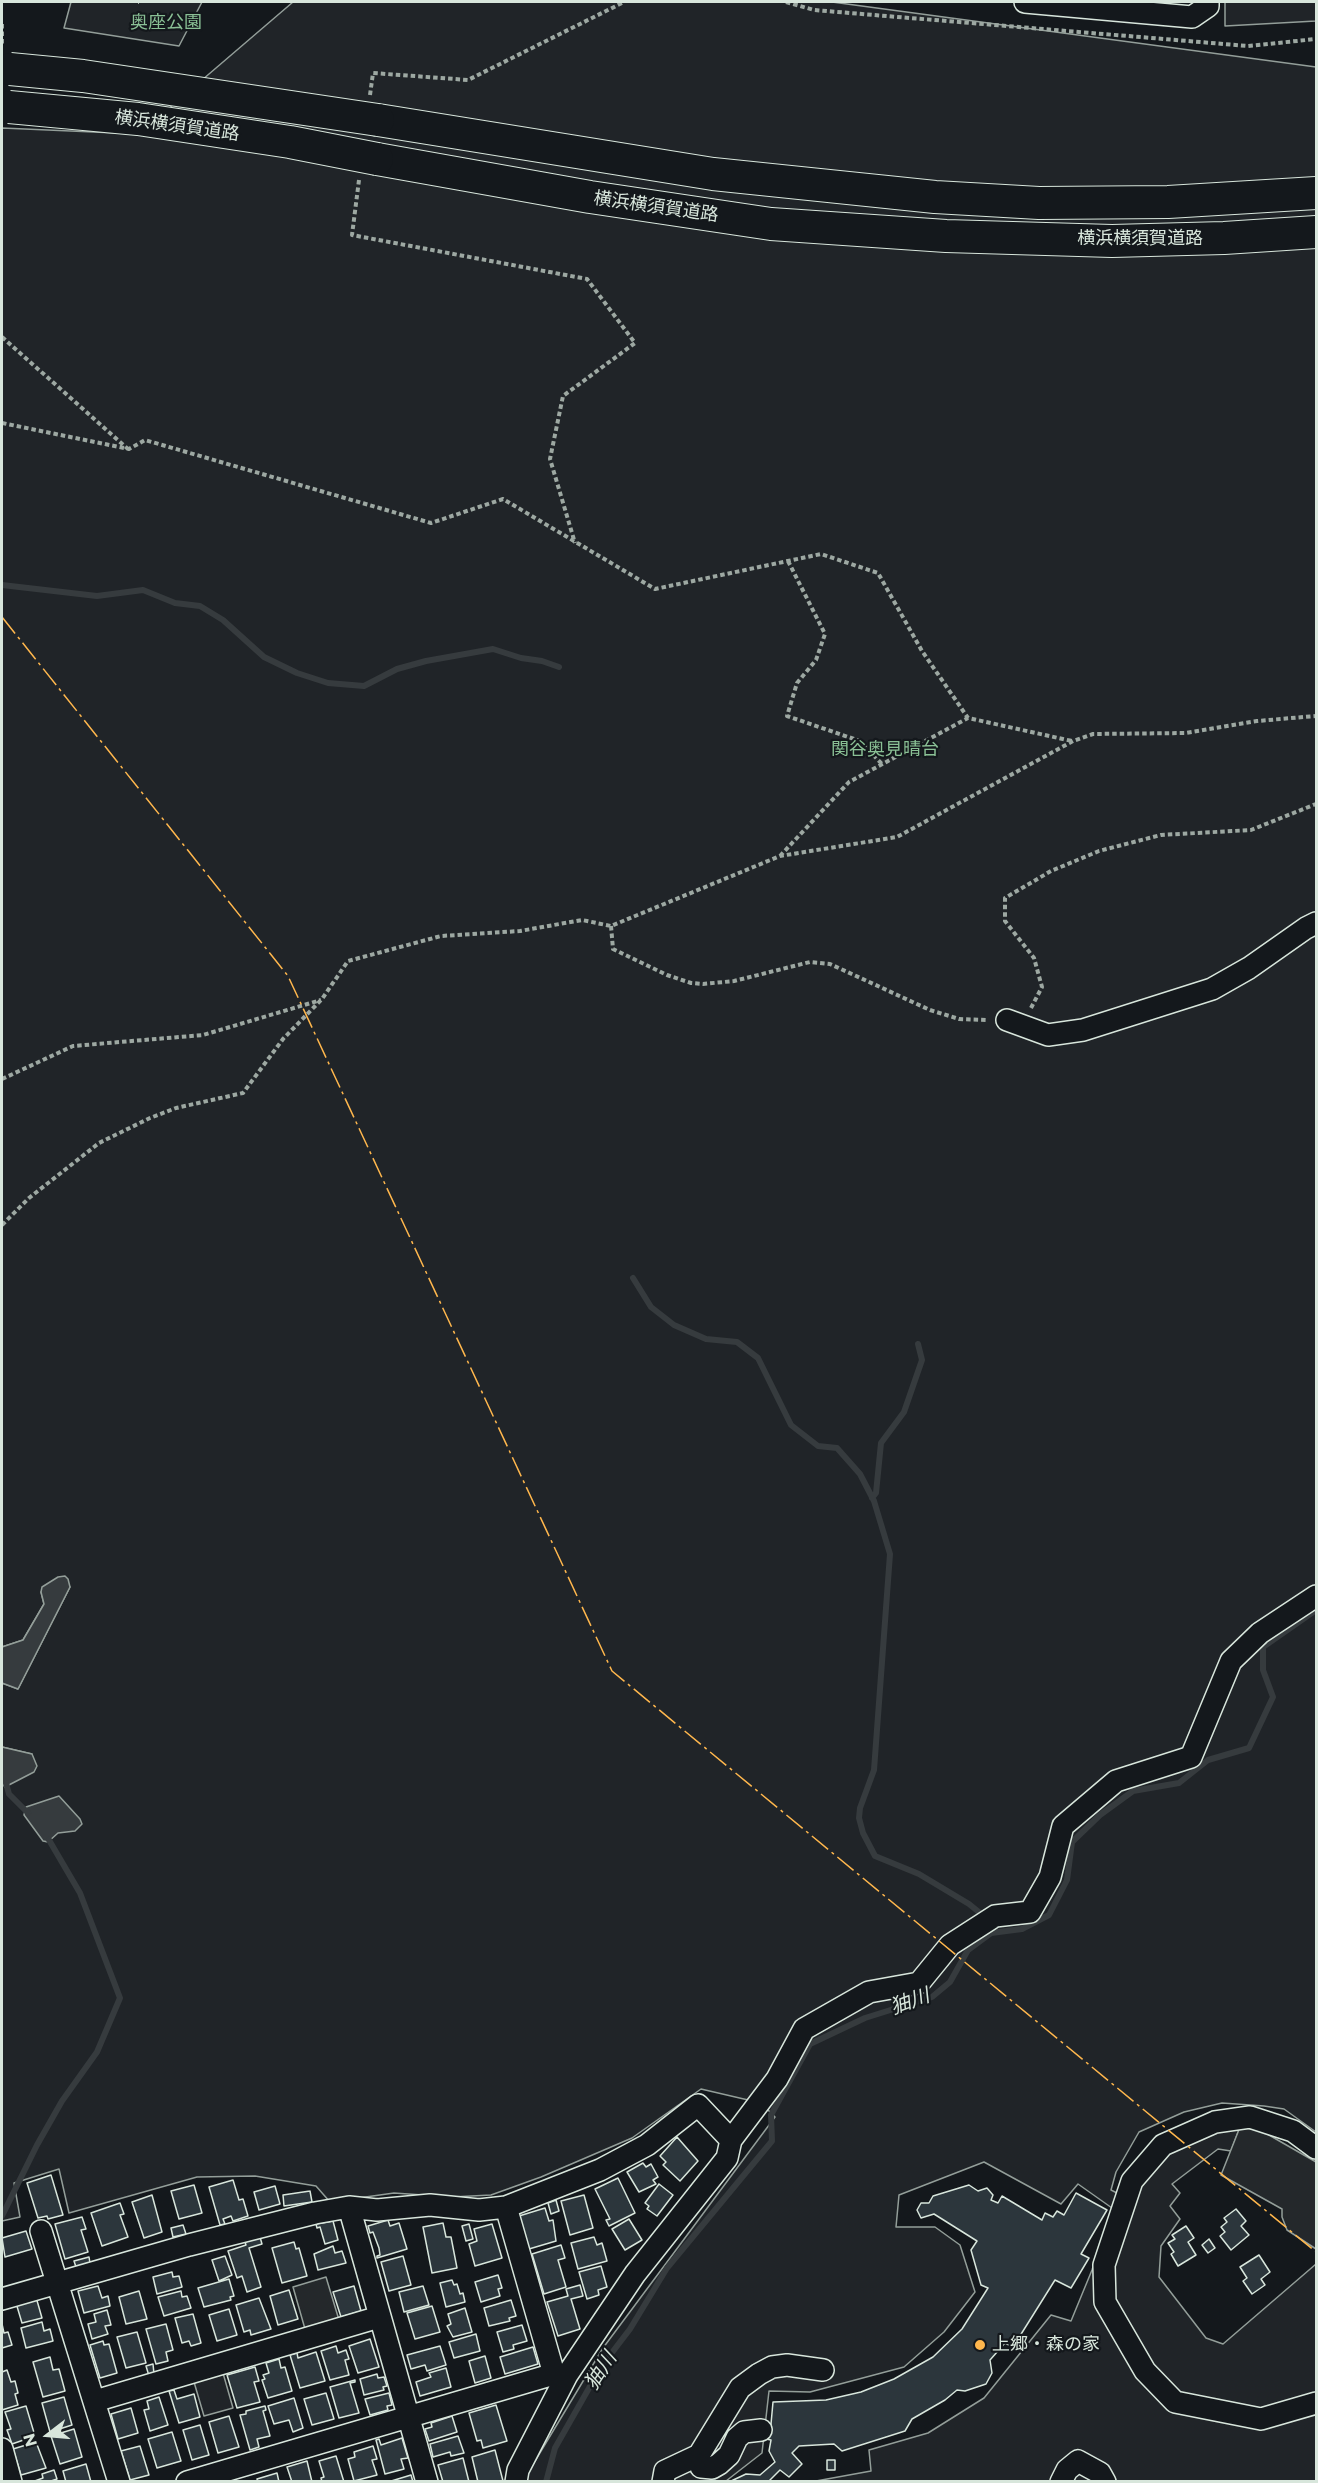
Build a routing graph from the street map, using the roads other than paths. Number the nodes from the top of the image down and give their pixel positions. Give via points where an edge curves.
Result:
1 (1025, 2) edge
2 (1208, 2) edge
3 (1103, 6) edge
4 (2, 69) edge
5 (2, 107) edge
6 (1317, 193) edge
7 (1317, 232) edge
8 (1317, 923) edge
9 (1007, 1020) road end
10 (1317, 1596) edge
11 (731, 2140) junction
12 (1317, 2148) edge
13 (349, 2207) junction
14 (506, 2207) junction
15 (41, 2230) dead end
16 (58, 2282) junction
17 (2, 2298) edge
18 (379, 2317) junction
19 (823, 2370) dead end
20 (561, 2375) junction
21 (95, 2402) junction
22 (1317, 2403) edge
23 (408, 2416) junction
24 (761, 2430) dead end
25 (2, 2449) edge
26 (699, 2456) junction
27 (11, 2481) edge
28 (119, 2481) edge
29 (187, 2481) edge
30 (427, 2481) edge
31 (516, 2481) edge
32 (663, 2481) edge
33 (1061, 2481) edge
34 (1105, 2481) edge

1 - 3 street
2 - 3 street via 1192,17
4 - 6 highway, 横浜横須賀道路, bridge via 374,108 713,174 935,197 1039,203 1168,202
5 - 7 highway, 横浜横須賀道路, bridge via 138,119 290,142 368,168 771,224 946,236 1112,241
8 - 9 street via 1212,989 1083,1030 1048,1035
10 - 11 street via 1260,1633 1231,1661 1191,1757 1116,1781 1063,1826 1050,1877 1030,1912 986,1922 950,1945 919,1983 869,1992 804,2029 777,2079
11 - 14 street via 699,2105 638,2150 600,2170
11 - 20 street via 727,2158
12 - 22 street via 1293,2131 1250,2117 1215,2122 1163,2145 1132,2181 1104,2265 1105,2302 1145,2371 1175,2403 1261,2419
13 - 14 street
13 - 16 street
13 - 18 street
14 - 20 street
15 - 16 street
16 - 17 street
16 - 21 street
18 - 21 street
18 - 23 street
19 - 26 street via 787,2365 759,2374 740,2388
20 - 23 street
20 - 31 street
21 - 28 street
23 - 29 street
23 - 30 street
24 - 26 street via 744,2432 729,2455 712,2468 701,2467
25 - 27 street
26 - 32 street via 665,2471
33 - 34 street via 1078,2461 1100,2473

